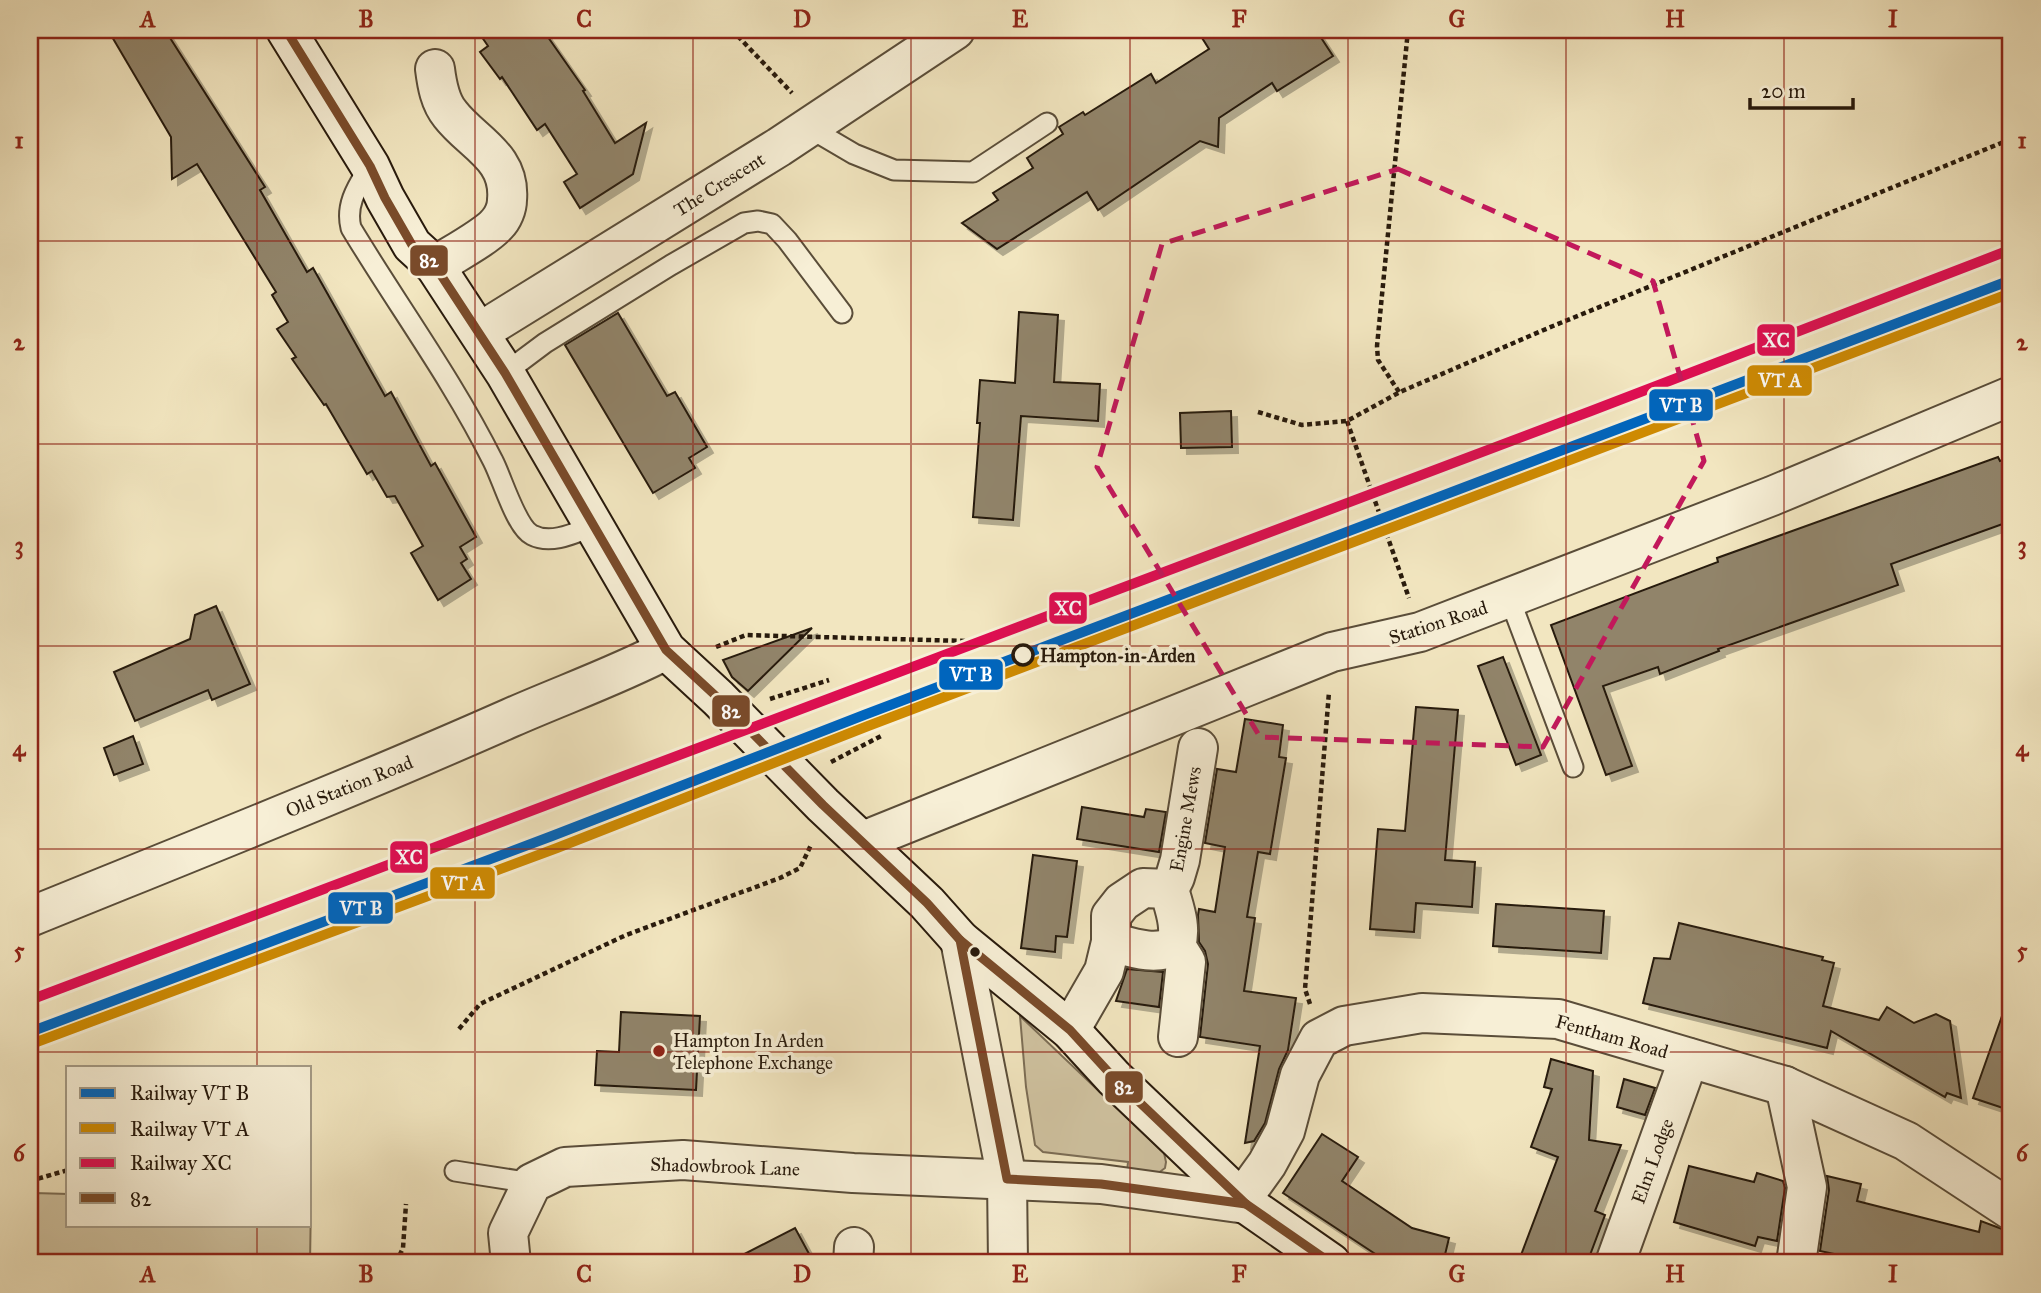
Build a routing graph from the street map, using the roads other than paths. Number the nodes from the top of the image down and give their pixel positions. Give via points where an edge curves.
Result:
1 (286, 30) edge
2 (956, 30) edge
3 (435, 69) dead end
4 (820, 118) junction
5 (1047, 123) dead end
6 (370, 166) junction
7 (435, 266) junction
8 (842, 313) dead end
9 (480, 332) junction
10 (505, 373) junction
11 (2011, 396) edge
12 (593, 526) junction
13 (1509, 597) junction
14 (666, 650) junction
15 (1198, 748) dead end
16 (1573, 768) dead end
17 (843, 822) junction
18 (1169, 889) junction
19 (30, 917) edge
20 (960, 940) junction
21 (1111, 942) junction
22 (1176, 946) junction
23 (1070, 1030) junction
24 (1178, 1037) dead end
25 (1689, 1058) junction
26 (1785, 1086) junction
27 (455, 1171) dead end
28 (1007, 1179) junction
29 (532, 1183) junction
30 (1243, 1202) junction
31 (2010, 1206) edge
32 (511, 1263) edge
33 (1008, 1263) edge
34 (1331, 1263) edge
35 (1615, 1263) edge
36 (1796, 1263) edge

1 - 6 street
2 - 4 street, The Crescent
3 - 7 street via 448,113 489,151 503,171 508,189 507,207 498,224
4 - 5 lane via 854,154 894,170 973,172
4 - 9 street, The Crescent
6 - 7 street via 412,244
6 - 12 lane via 350,207 351,228 485,444 522,528 547,538
7 - 9 street
8 - 10 lane via 772,224 744,223 545,343
9 - 10 street
10 - 12 street
11 - 13 street, Station Road via 1772,496
12 - 14 street
13 - 16 lane
13 - 17 street, Station Road via 1420,632 1332,652
14 - 17 street
14 - 19 street, Old Station Road
15 - 18 street, Engine Mews via 1180,860
17 - 20 street
18 - 21 street, Engine Mews via 1143,888 1122,902 1111,916
18 - 22 street, Engine Mews via 1178,923
20 - 23 street
20 - 28 street
21 - 22 street via 1163,952
21 - 23 street, Engine Mews via 1104,971
22 - 24 street, Engine Mews via 1186,962
23 - 30 street
25 - 26 street, Fentham Road
25 - 30 street, Fentham Road via 1558,1019 1422,1013 1344,1026 1319,1038 1300,1075 1285,1131
25 - 35 street, Elm Lodge
26 - 31 street, Fentham Road via 1906,1141
26 - 36 street via 1807,1187
27 - 29 lane
28 - 29 street, Shadowbrook Lane via 682,1160 565,1167
28 - 30 street, Shadowbrook Lane via 1101,1184
28 - 33 street
29 - 32 street via 508,1233
30 - 34 street

